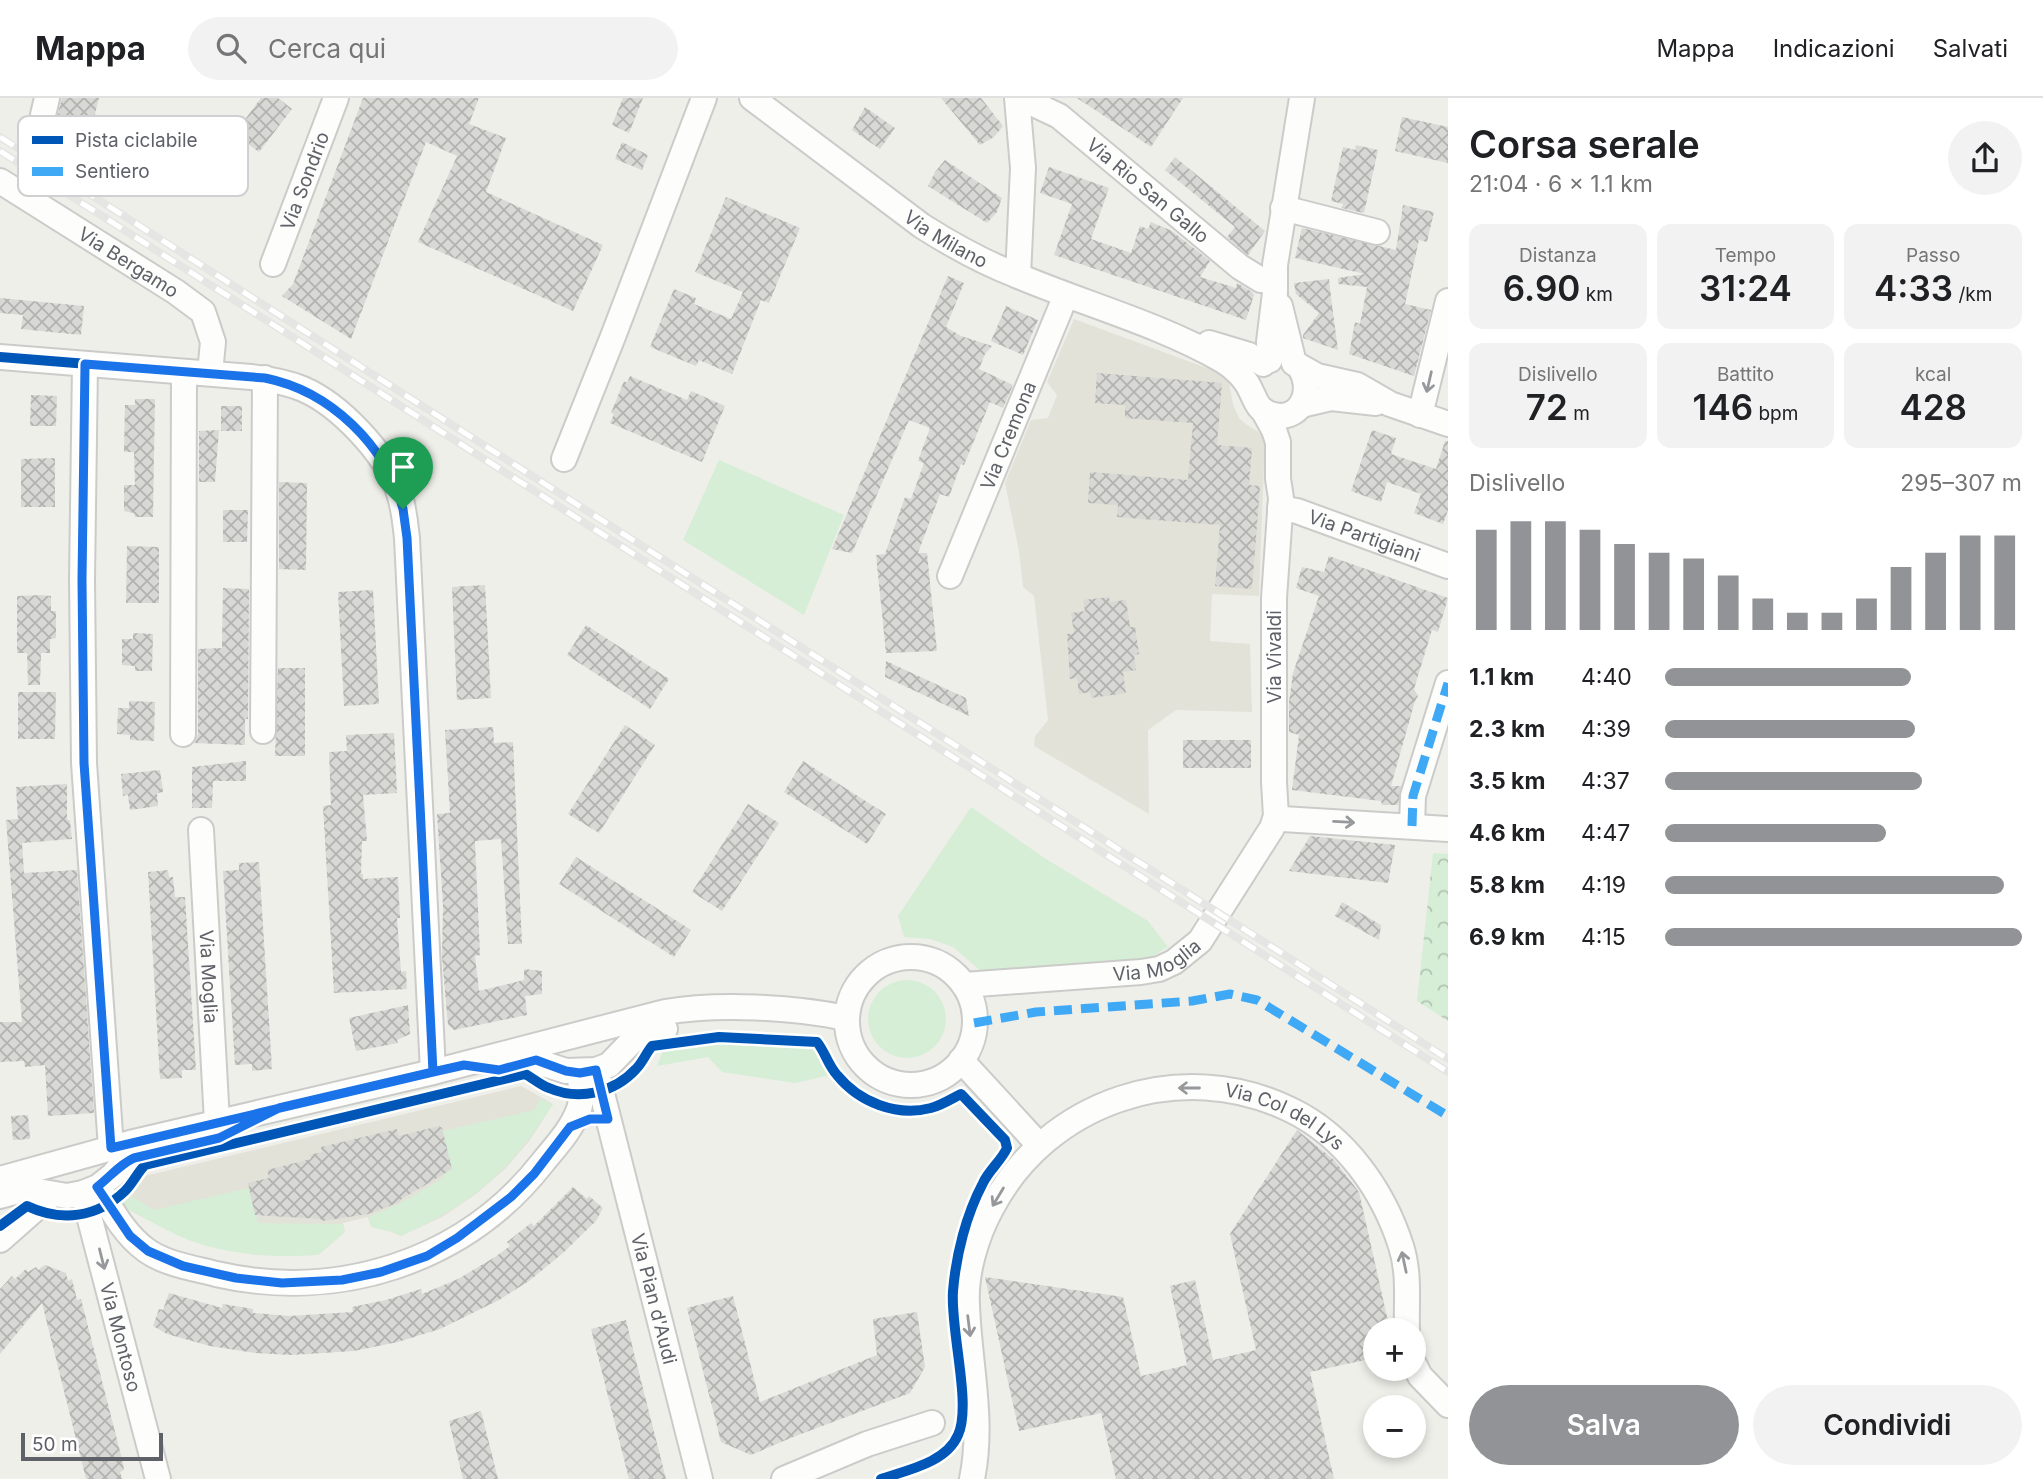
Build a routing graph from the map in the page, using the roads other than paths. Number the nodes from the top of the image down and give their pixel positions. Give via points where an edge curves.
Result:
1 (336, 98) edge
2 (704, 98) edge
3 (752, 98) edge
4 (1019, 98) edge
5 (1302, 98) edge
6 (0, 181) edge
7 (18, 192) edge
8 (24, 196) edge
9 (1283, 208) junction
10 (1377, 232) dead end
11 (273, 264) dead end
12 (1018, 276) junction
13 (1275, 287) junction
14 (1066, 295) junction
15 (1448, 301) edge
16 (1165, 332) junction
17 (1229, 349) junction
18 (0, 356) edge
19 (85, 364) junction
20 (1282, 364) junction
21 (184, 372) junction
22 (210, 373) junction
23 (265, 378) junction
24 (1257, 401) junction
25 (1390, 404) junction
26 (1297, 408) junction
27 (1420, 415) junction
28 (1448, 425) edge
29 (564, 459) dead end
30 (1281, 503) junction
31 (1448, 566) edge
32 (950, 576) dead end
33 (1448, 683) edge
34 (262, 731) dead end
35 (183, 734) dead end
36 (1276, 816) junction
37 (1412, 826) junction
38 (1448, 829) edge
39 (201, 830) dead end
40 (964, 985) junction
41 (691, 1008) junction
42 (846, 1018) junction
43 (961, 1060) junction
44 (464, 1065) junction
45 (588, 1071) junction
46 (433, 1072) junction
47 (279, 1108) junction
48 (608, 1119) junction
49 (217, 1122) junction
50 (570, 1127) junction
51 (1039, 1145) junction
52 (111, 1148) junction
53 (0, 1179) edge
54 (90, 1190) junction
55 (51, 1195) junction
56 (0, 1196) edge
57 (0, 1240) edge
58 (1407, 1318) edge
59 (1425, 1381) edge
60 (1448, 1405) edge
61 (932, 1423) dead end
62 (158, 1479) edge
63 (700, 1479) edge
64 (784, 1479) edge
65 (972, 1479) edge

1 - 11 street, Via Sondrio
2 - 29 street
3 - 12 street, Via Milano via 922,226
4 - 12 street, Via Rio San Gallo via 1023,168
4 - 13 street, Via Rio San Gallo via 1059,117 1240,267
5 - 9 street
6 - 7 street, Via Bergamo
8 - 22 street, Via Bergamo via 203,312 213,342
9 - 10 street
9 - 13 street
12 - 14 street, Via Milano
13 - 17 street via 1258,330 1250,340
13 - 20 street via 1281,309
14 - 16 street, Via Milano
14 - 32 street, Via Cremona
15 -> 27 street
16 - 17 street, Via Milano
16 - 24 street, Via Milano via 1228,363
17 - 20 street, Via Milano
18 - 19 street
19 - 21 street
19 - 52 street via 84,763
20 - 24 street via 1253,376
20 - 25 street, Via Milano via 1357,385
20 - 26 street via 1307,382
21 - 22 street
21 - 35 street
22 - 23 street
23 - 34 street
23 - 46 street via 306,391 340,415 382,461 398,490 407,538
24 - 26 street, Via Milano via 1280,416
24 - 30 street, Via Vivaldi via 1278,442
25 - 26 street, Via Milano via 1331,398
25 - 27 street, Via Milano
26 - 30 street, Via Vivaldi via 1293,471
27 - 28 street, Via Milano
30 - 31 street, Via Partigiani
30 - 36 street, Via Vivaldi via 1274,598
33 - 37 street via 1413,796
36 -> 37 street
36 - 40 street, Via Moglia via 1200,942 1174,962 1141,972
37 - 38 street
39 - 49 street, Via Moglia
40 - 42 street via 933,961 893,959 860,981
40 - 43 street via 974,1023 971,1043
41 - 42 street
41 - 44 street
41 - 45 street via 674,1026 638,1035 609,1065
42 - 43 street via 857,1057 889,1081 928,1083
43 - 51 street
44 - 45 street via 499,1070 536,1060 566,1071
44 - 46 street
45 - 48 street, Via Pian d'Audi
45 - 50 street
46 - 47 street
47 - 49 street
47 - 54 street via 219,1138 124,1162
48 - 50 street via 590,1119
48 - 63 street, Via Pian d'Audi
49 - 52 street
50 - 54 street via 511,1197 457,1238 427,1256 342,1280 282,1283 183,1266 148,1251
58 -> 51 street, Via Col del Lys via 1405,1259 1380,1197 1338,1144 1289,1109 1219,1089 1153,1090 1083,1114
51 -> 65 street, Via Col del Lys via 1001,1191 980,1232 973,1258 966,1304 978,1414
52 - 53 street
54 - 55 street
54 -> 62 street, Via Montoso
55 - 56 street via 26,1189
55 - 57 street
59 - 60 street
61 - 64 street

